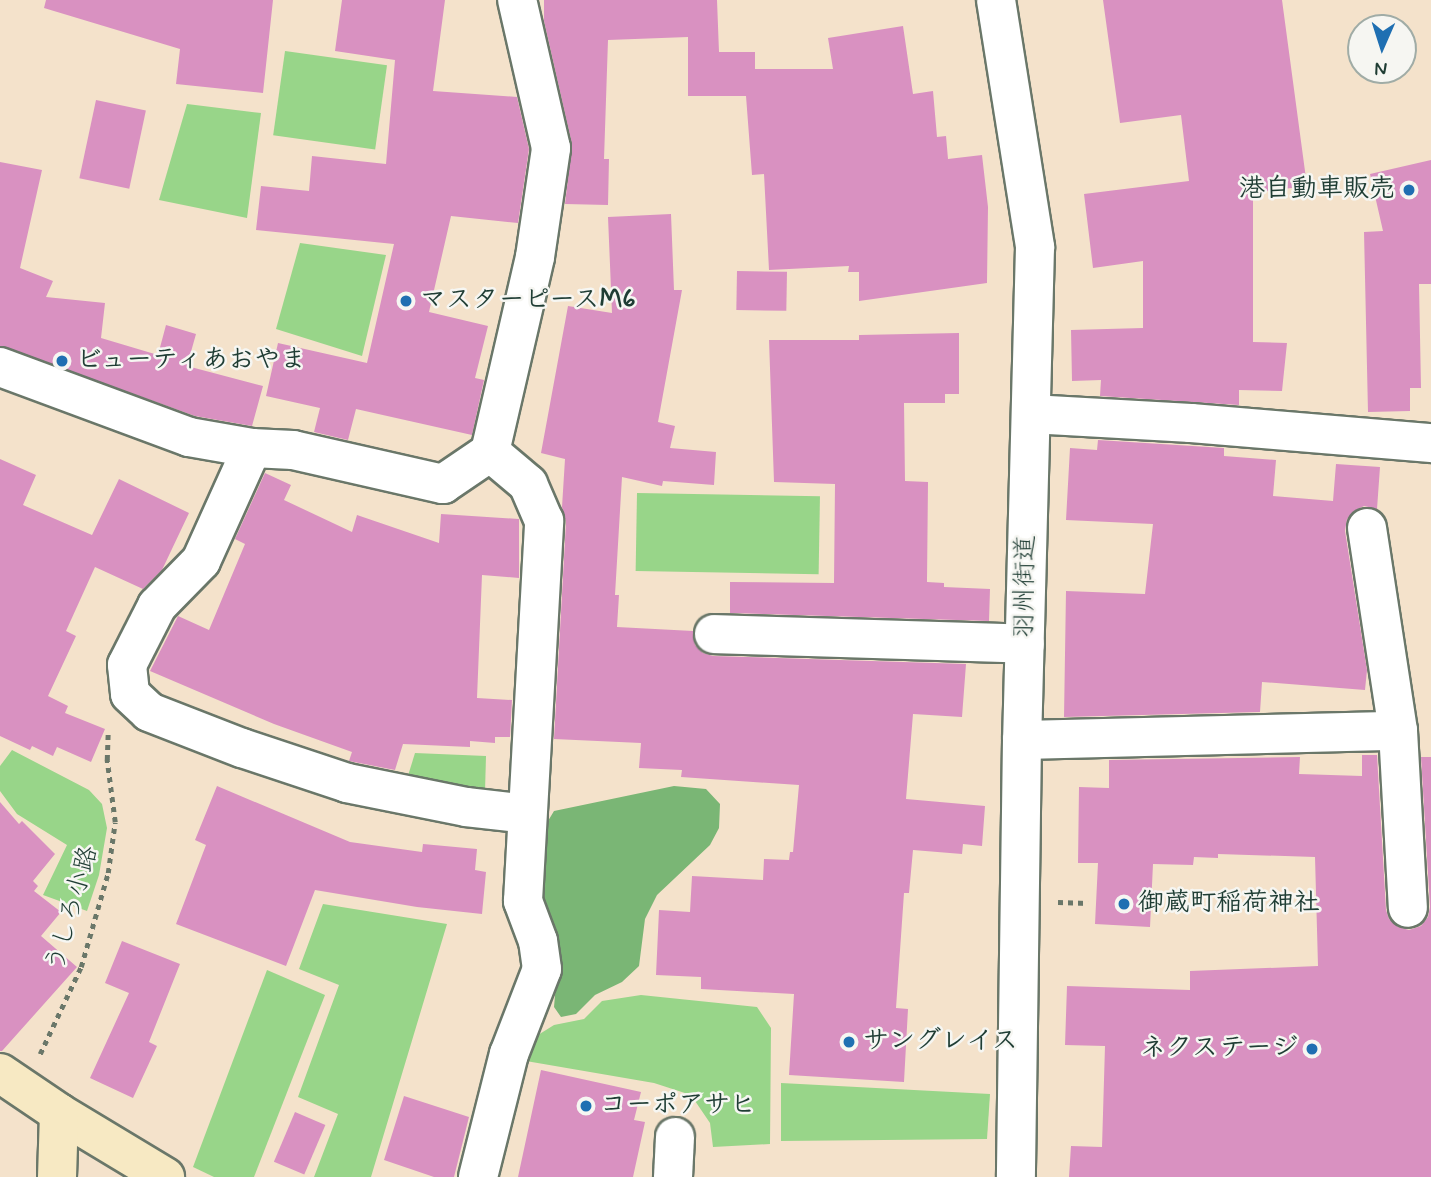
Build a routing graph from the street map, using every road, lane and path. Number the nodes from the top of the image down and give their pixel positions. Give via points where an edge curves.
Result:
1 (517, 0) edge
2 (996, 0) edge
3 (0, 367) edge
4 (1031, 414) junction
5 (1431, 443) edge
6 (252, 448) junction
7 (490, 452) junction
8 (1367, 528) dead end
9 (714, 634) dead end
10 (1025, 644) junction
11 (130, 694) junction
12 (1398, 732) junction
13 (1022, 740) junction
14 (527, 814) junction
15 (1408, 908) dead end
16 (12, 1082) edge
17 (59, 1114) junction
18 (675, 1137) dead end
19 (57, 1177) edge
20 (165, 1177) edge
21 (478, 1177) edge
22 (673, 1177) edge
23 (1016, 1177) edge

1 - 7 street via 551,148 535,257
2 - 4 street, 羽州街道 via 1035,247
3 - 6 street via 189,437
4 - 5 street
4 - 10 street, 羽州街道
6 - 7 street via 293,450 443,484
6 - 11 street via 201,561 157,606 133,653 127,666
7 - 14 street via 528,484 544,521
8 - 12 street
9 - 10 street
10 - 13 street, 羽州街道
11 - 14 street via 149,712 347,783
11 - 16 path, うしろ小路 via 108,724 107,760 115,822 108,873 81,967
12 - 13 street
12 - 15 street
13 - 23 street, 羽州街道
14 - 21 street via 523,901 538,941 542,969 509,1054
16 - 17 street
17 - 19 street
17 - 20 street
18 - 22 street

